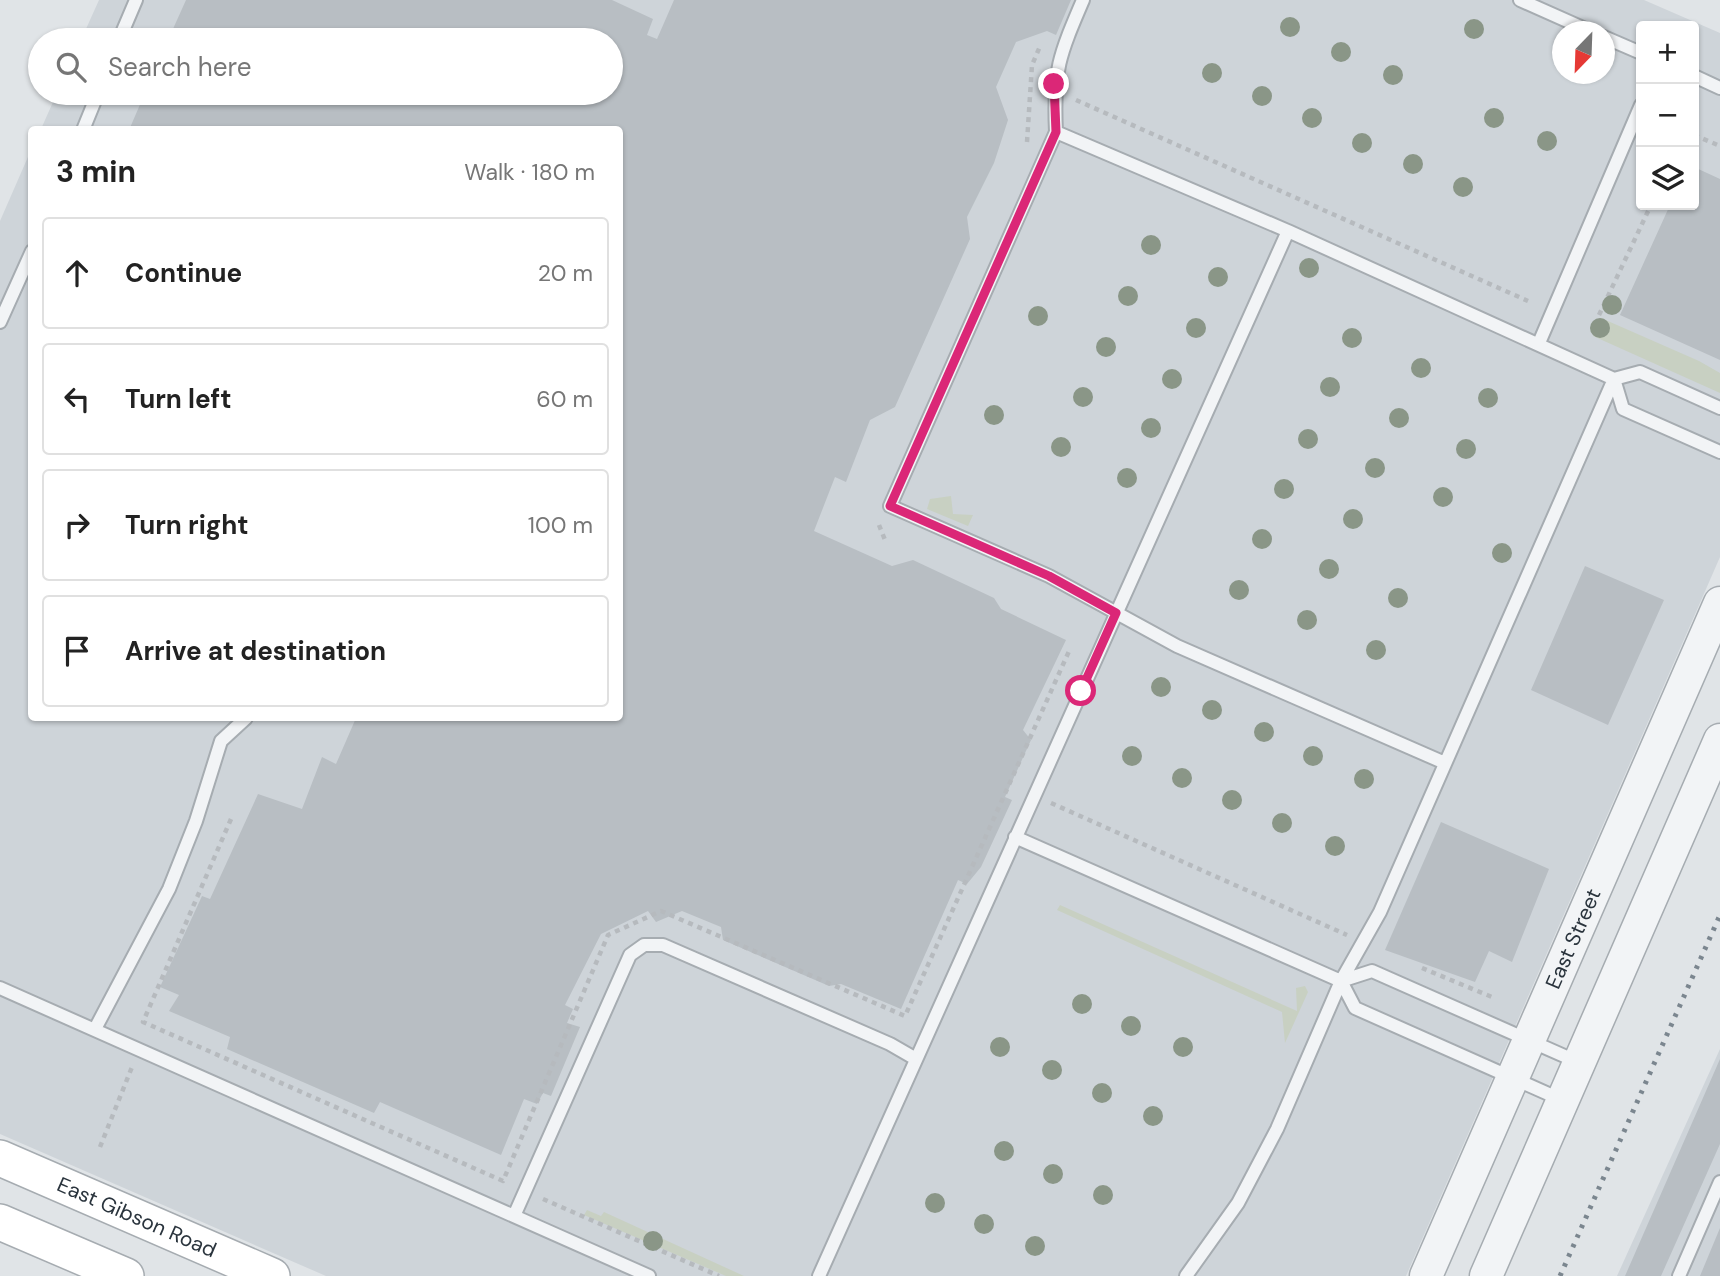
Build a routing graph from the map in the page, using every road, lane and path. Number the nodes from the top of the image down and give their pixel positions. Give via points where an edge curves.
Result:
1 (136, 0) edge
2 (1083, 0) edge
3 (1520, 0) edge
4 (1567, 21) edge
5 (124, 28) edge
6 (1615, 41) edge
7 (1636, 51) edge
8 (1699, 78) edge
9 (1030, 81) dead end
10 (1720, 88) edge
11 (1054, 91) junction
12 (93, 105) edge
13 (1636, 117) edge
14 (85, 126) edge
15 (1056, 132) junction
16 (1699, 137) edge
17 (1720, 146) edge
18 (1649, 210) edge
19 (1288, 231) junction
20 (28, 260) edge
21 (1528, 301) dead end
22 (1599, 316) dead end
23 (0, 323) edge
24 (1539, 343) junction
25 (1614, 379) junction
26 (1720, 408) edge
27 (1720, 452) edge
28 (1720, 603) edge
29 (1116, 613) junction
30 (243, 721) edge
31 (1720, 740) edge
32 (1445, 763) junction
33 (1034, 796) junction
34 (1015, 837) junction
35 (1363, 942) junction
36 (1410, 962) dead end
37 (1341, 981) junction
38 (0, 988) edge
39 (1492, 998) dead end
40 (143, 1022) dead end
41 (95, 1029) junction
42 (1529, 1041) junction
43 (137, 1048) junction
44 (916, 1059) junction
45 (1579, 1063) junction
46 (1513, 1078) junction
47 (1563, 1100) junction
48 (100, 1147) dead end
49 (0, 1158) edge
50 (503, 1181) dead end
51 (1720, 1182) edge
52 (525, 1191) junction
53 (514, 1216) junction
54 (0, 1222) edge
55 (126, 1276) edge
56 (272, 1276) edge
57 (649, 1276) edge
58 (719, 1276) edge
59 (819, 1276) edge
60 (1186, 1276) edge
61 (1426, 1276) edge
62 (1486, 1276) edge
63 (1678, 1276) edge

1 - 5 lane
2 - 11 lane via 1060,53
3 - 4 lane
6 - 7 lane
8 - 10 lane
9 - 11 path
11 - 15 lane
11 - 21 path
12 - 14 lane
13 - 24 lane
15 - 19 lane
15 - 29 lane via 890,506 1049,576
16 - 17 path
18 - 22 path
19 - 24 lane
19 - 29 lane
20 - 23 lane
24 - 25 lane
25 - 26 lane via 1640,372
25 - 27 lane via 1623,409
25 - 32 lane
28 - 42 street, East Street
29 - 32 lane via 1177,646
29 - 33 lane
30 - 41 lane via 221,741 169,888
31 - 45 street
32 - 35 lane
33 - 34 lane
33 - 35 path
34 - 37 lane
34 - 44 lane
35 - 37 lane
36 - 39 path
37 - 42 lane via 1372,971
37 - 46 lane via 1355,1008
37 - 60 lane via 1277,1129 1238,1203
38 - 41 lane
40 - 43 path
41 - 43 lane
42 - 45 lane
42 - 46 street, East Street
43 - 48 path
43 - 53 lane
44 - 52 lane via 663,945 644,945 629,955
44 - 59 lane
45 - 47 street
46 - 47 lane
46 - 61 street, East Street
47 - 62 street
49 - 56 main road, East Gibson Road
50 - 52 path
51 - 63 lane
52 - 53 lane
52 - 58 path
53 - 57 lane
54 - 55 main road

